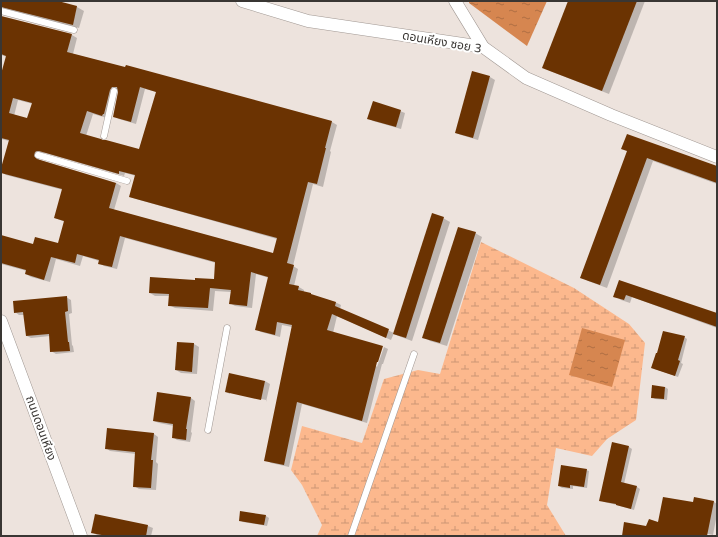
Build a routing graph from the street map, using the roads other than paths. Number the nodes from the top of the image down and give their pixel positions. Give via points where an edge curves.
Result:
1 (242, 1) edge
2 (455, 1) edge
3 (1, 10) edge
4 (74, 30) dead end
5 (483, 47) junction
6 (114, 91) dead end
7 (104, 136) dead end
8 (38, 155) dead end
9 (717, 157) edge
10 (127, 180) dead end
11 (1, 321) edge
12 (227, 328) dead end
13 (414, 354) dead end
14 (208, 430) dead end
15 (81, 536) edge
16 (352, 536) edge

1 - 5 street, ดอนเหียง ซอย 3 via 308,21
2 - 5 street
3 - 4 lane
5 - 9 street, ดอนเหียง ซอย 3 via 526,78
6 - 7 lane
8 - 10 lane
11 - 15 street, ถนนดอนเหียง
12 - 14 lane
13 - 16 lane

